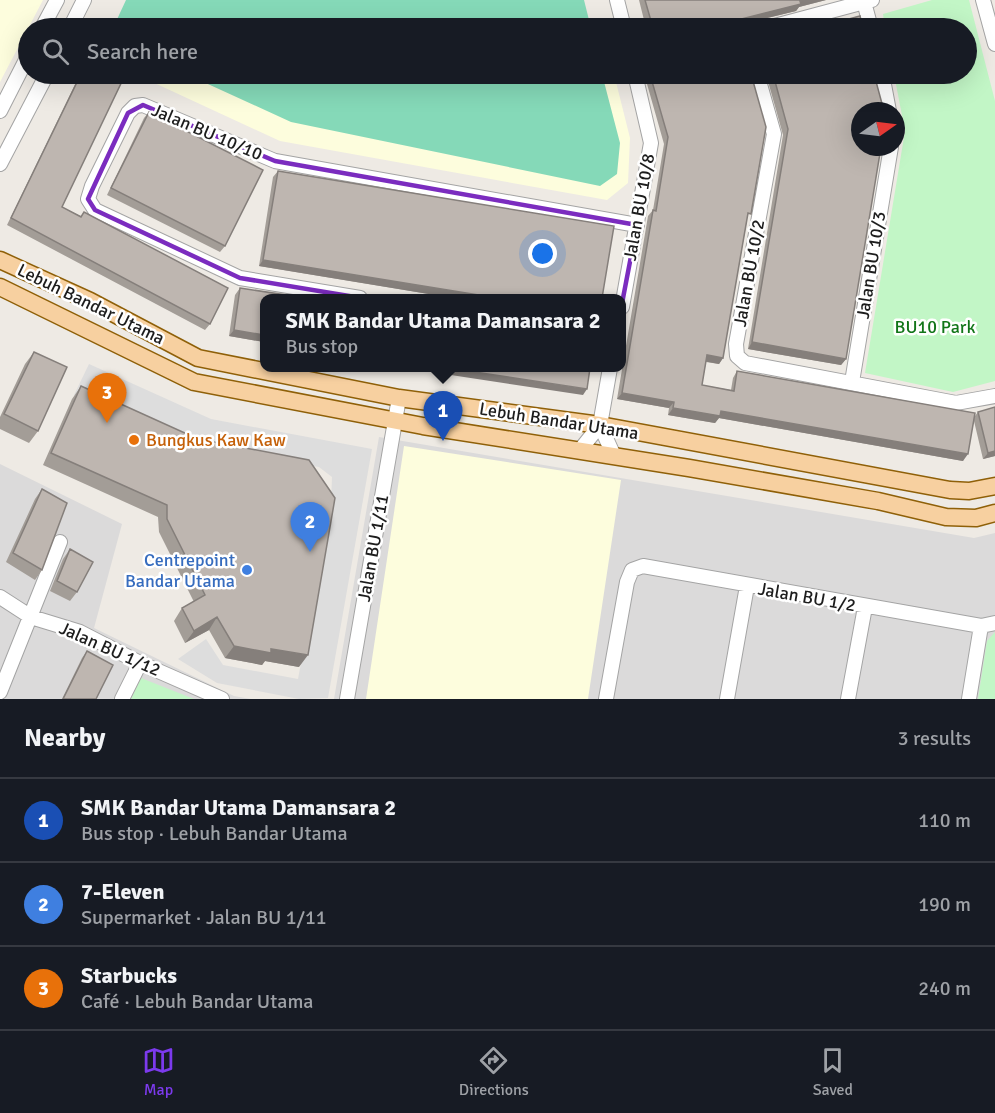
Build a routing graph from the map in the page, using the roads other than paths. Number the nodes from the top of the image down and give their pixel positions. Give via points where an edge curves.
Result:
1 (57, 0) edge
2 (84, 0) edge
3 (617, 0) edge
4 (983, 0) edge
5 (868, 1) edge
6 (47, 18) edge
7 (75, 18) edge
8 (622, 18) edge
9 (804, 18) edge
10 (870, 18) edge
11 (995, 44) edge
12 (18, 76) edge
13 (42, 84) edge
14 (637, 84) edge
15 (760, 84) edge
16 (884, 84) edge
17 (887, 102) edge
18 (0, 111) edge
19 (890, 156) edge
20 (0, 164) edge
21 (637, 225) junction
22 (0, 260) edge
23 (0, 287) edge
24 (336, 294) edge
25 (624, 294) edge
26 (260, 370) edge
27 (268, 372) edge
28 (609, 372) edge
29 (852, 382) junction
30 (995, 396) edge
31 (399, 398) junction
32 (395, 421) junction
33 (600, 425) junction
34 (580, 450) junction
35 (614, 456) junction
36 (995, 486) edge
37 (995, 513) edge
38 (60, 542) dead end
39 (747, 586) junction
40 (0, 597) edge
41 (865, 607) junction
42 (31, 617) junction
43 (995, 623) edge
44 (981, 626) junction
45 (140, 663) junction
46 (0, 692) edge
47 (122, 699) edge
48 (222, 699) edge
49 (346, 699) edge
50 (606, 699) edge
51 (727, 699) edge
52 (849, 699) edge
53 (969, 699) edge

1 - 6 street
2 - 7 street
3 - 8 street
4 - 11 street
5 - 9 street
5 - 10 street
12 - 18 street
13 - 20 street
14 - 21 street, Jalan BU 10/8 via 651,143
15 - 29 street, Jalan BU 10/2 via 774,134 737,356 745,363
16 - 17 street
19 - 29 street, Jalan BU 10/3
21 - 24 street, Jalan BU 10/10 via 275,162 143,105 128,113 92,186 88,199 95,210 240,278
21 - 25 street, Jalan BU 10/8
22 - 26 main road, Lebuh Bandar Utama via 90,301 198,358
23 - 32 main road, Lebuh Bandar Utama via 194,382
27 - 31 main road, Lebuh Bandar Utama
28 - 33 street
29 - 30 street via 956,403
31 - 32 street, Jalan BU 1/11
31 - 33 main road, Lebuh Bandar Utama
32 - 34 main road, Lebuh Bandar Utama
32 - 49 street, Jalan BU 1/11
33 - 34 street
33 - 35 street
33 - 36 main road, Lebuh Bandar Utama via 950,490
34 - 35 main road, Lebuh Bandar Utama
35 - 37 main road, Lebuh Bandar Utama via 878,501 946,517 976,518
38 - 42 street
39 - 41 street, Jalan BU 1/2
39 - 50 street, Jalan BU 1/2 via 643,566 632,570
39 - 51 street
40 - 42 street, Jalan BU 1/12
41 - 44 street, Jalan BU 1/2
41 - 52 street
42 - 45 street, Jalan BU 1/12 via 80,632
42 - 46 street
43 - 44 street, Jalan BU 1/2
44 - 53 street
45 - 47 street
45 - 48 street, Jalan BU 1/12

